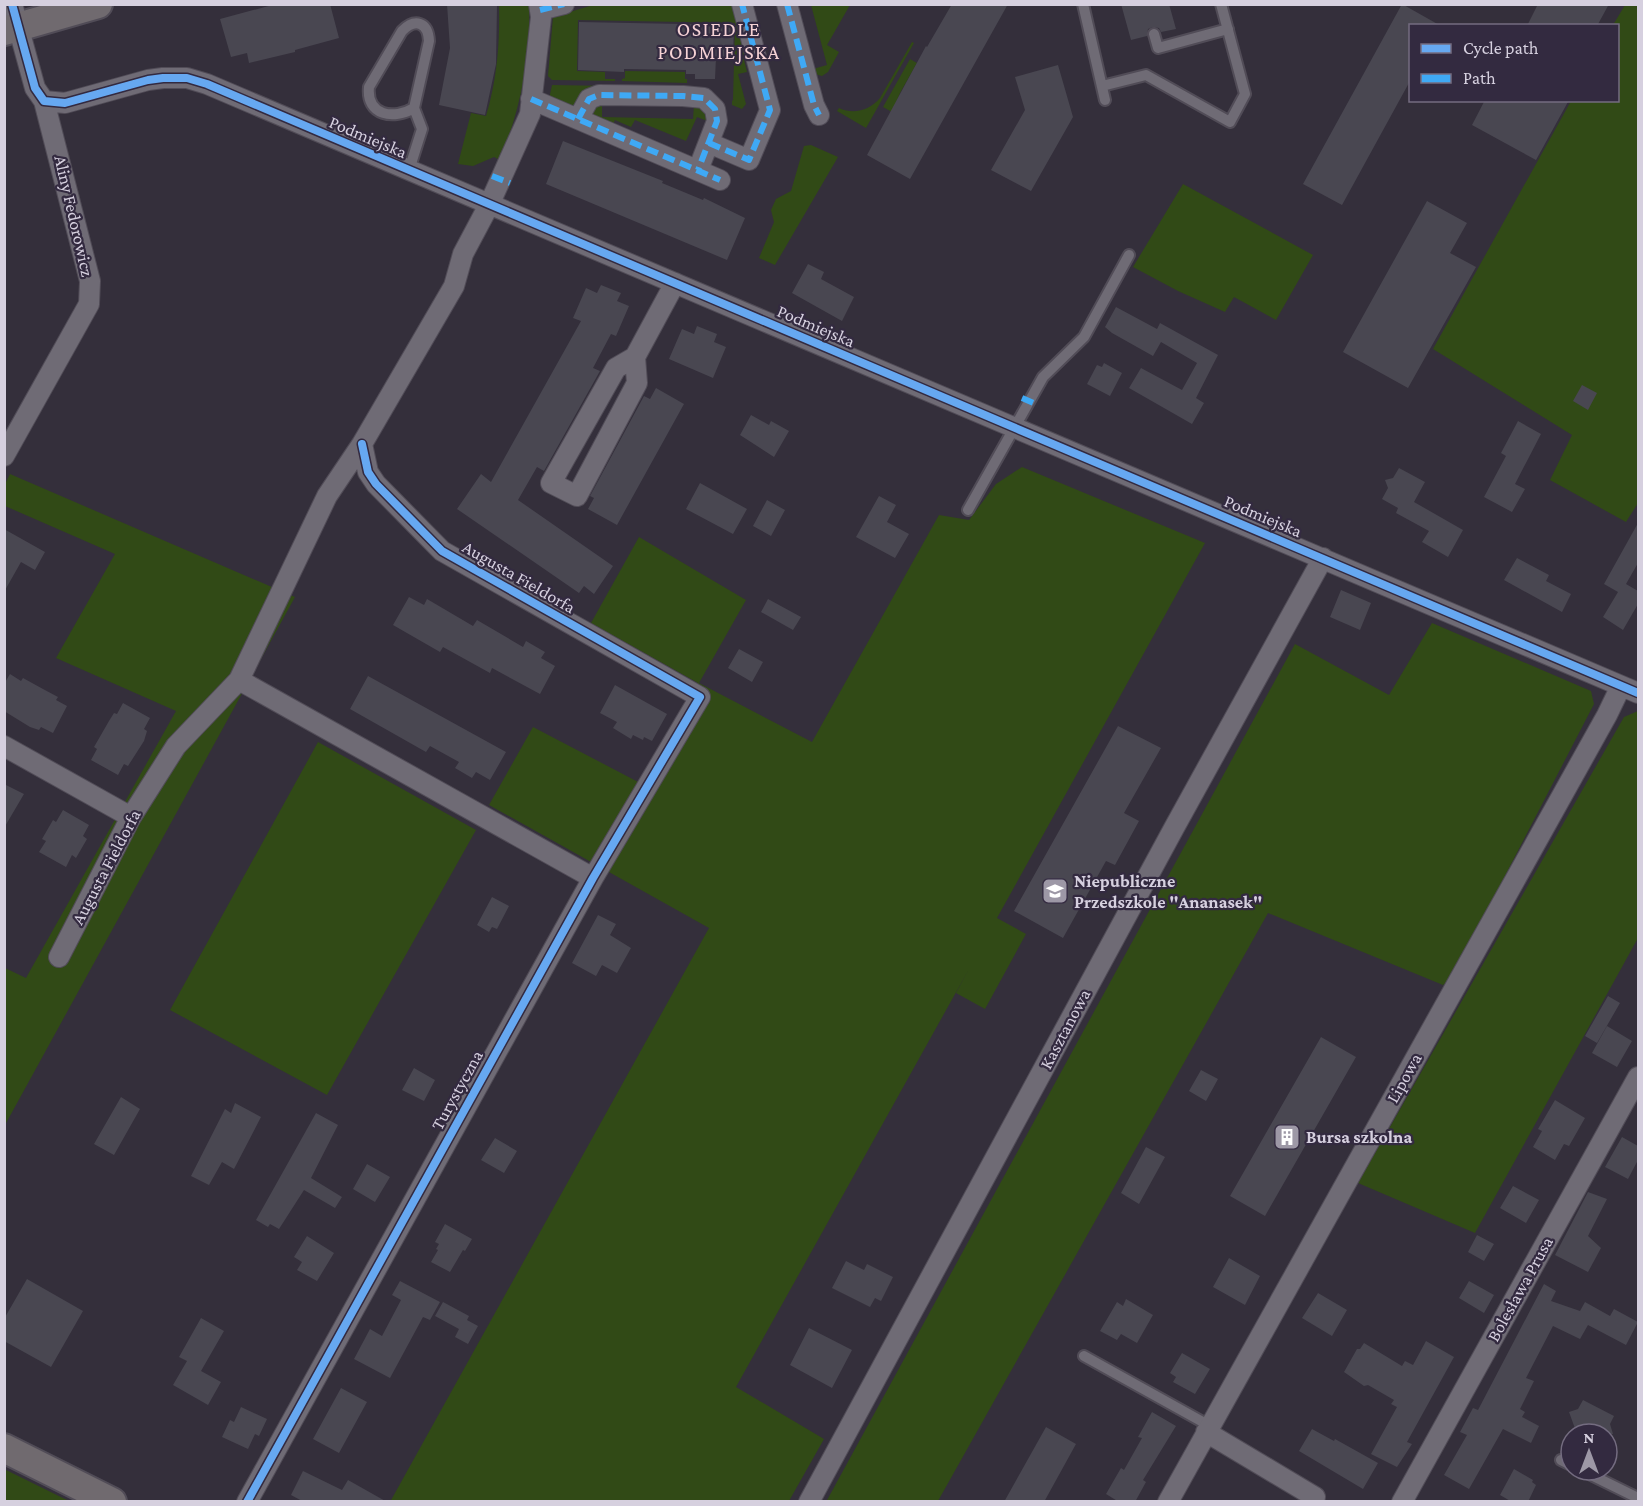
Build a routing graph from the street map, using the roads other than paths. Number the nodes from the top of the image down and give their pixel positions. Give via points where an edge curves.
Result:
1 (98, 4) edge
2 (564, 4) edge
3 (742, 4) edge
4 (788, 4) edge
5 (1083, 4) edge
6 (1221, 4) edge
7 (540, 7) edge
8 (11, 21) edge
9 (1228, 29) junction
10 (1155, 34) dead end
11 (1102, 86) junction
12 (531, 99) junction
13 (1106, 100) dead end
14 (44, 101) junction
15 (414, 108) junction
16 (819, 115) dead end
17 (578, 119) junction
18 (709, 143) junction
19 (409, 170) junction
20 (698, 170) junction
21 (720, 180) dead end
22 (489, 205) junction
23 (1129, 255) dead end
24 (675, 283) junction
25 (635, 357) junction
26 (1014, 427) junction
27 (362, 444) junction
28 (4, 456) edge
29 (968, 510) dead end
30 (1323, 558) junction
31 (239, 680) junction
32 (1630, 690) edge
33 (700, 697) joint
34 (4, 746) edge
35 (131, 817) junction
36 (593, 878) junction
37 (59, 957) dead end
38 (1638, 1077) edge
39 (1084, 1356) dead end
40 (1208, 1429) junction
41 (4, 1448) edge
42 (1605, 1482) edge
43 (1315, 1497) dead end
44 (1638, 1498) edge
45 (111, 1502) edge
46 (247, 1502) edge
47 (808, 1502) edge
48 (1168, 1502) edge
49 (1402, 1502) edge

1 - 8 street
2 - 7 street
3 - 18 street via 770,110 749,160
4 - 16 street
5 - 11 lane
6 - 9 lane
7 - 12 street, Augusta Fieldorfa
8 - 14 street via 35,88
9 - 10 lane via 1158,48
9 - 11 lane via 1245,93 1230,122 1146,75
11 - 13 lane
12 - 17 street
12 - 22 street, Augusta Fieldorfa via 530,114
14 - 19 street, Podmiejska via 66,103 148,80 187,78
14 - 28 street, Aliny Fedorowicz via 90,280 89,304
15 - 15 lane via 429,40 429,32 416,23 402,31 368,95 375,108 392,116
15 - 19 lane via 422,129
17 - 18 street via 590,99 599,95 695,96 704,98 715,110 717,121
17 - 20 street
18 - 20 street
19 - 22 street, Podmiejska
20 - 21 street
22 - 24 street, Podmiejska
22 - 27 street, Augusta Fieldorfa via 463,254 454,286
23 - 26 lane via 1084,337 1043,378
24 - 25 street
24 - 26 street, Podmiejska
25 - 25 street via 637,383 577,496 551,483 616,368
26 - 29 lane
26 - 30 street, Podmiejska
27 - 31 street, Augusta Fieldorfa via 327,496
27 - 33 street, Augusta Fieldorfa via 368,472 376,484 442,551
30 - 32 street, Podmiejska
30 - 47 street, Kasztanowa
31 - 35 street, Augusta Fieldorfa via 176,746
31 - 36 street
32 - 40 street, Lipowa via 1607,715
33 - 36 street, Turystyczna
34 - 35 street
35 - 37 street, Augusta Fieldorfa
36 - 46 street, Turystyczna
38 - 49 street, Bolesława Prusa
39 - 40 lane
40 - 43 street
40 - 48 street, Lipowa
41 - 45 street
42 - 44 lane

